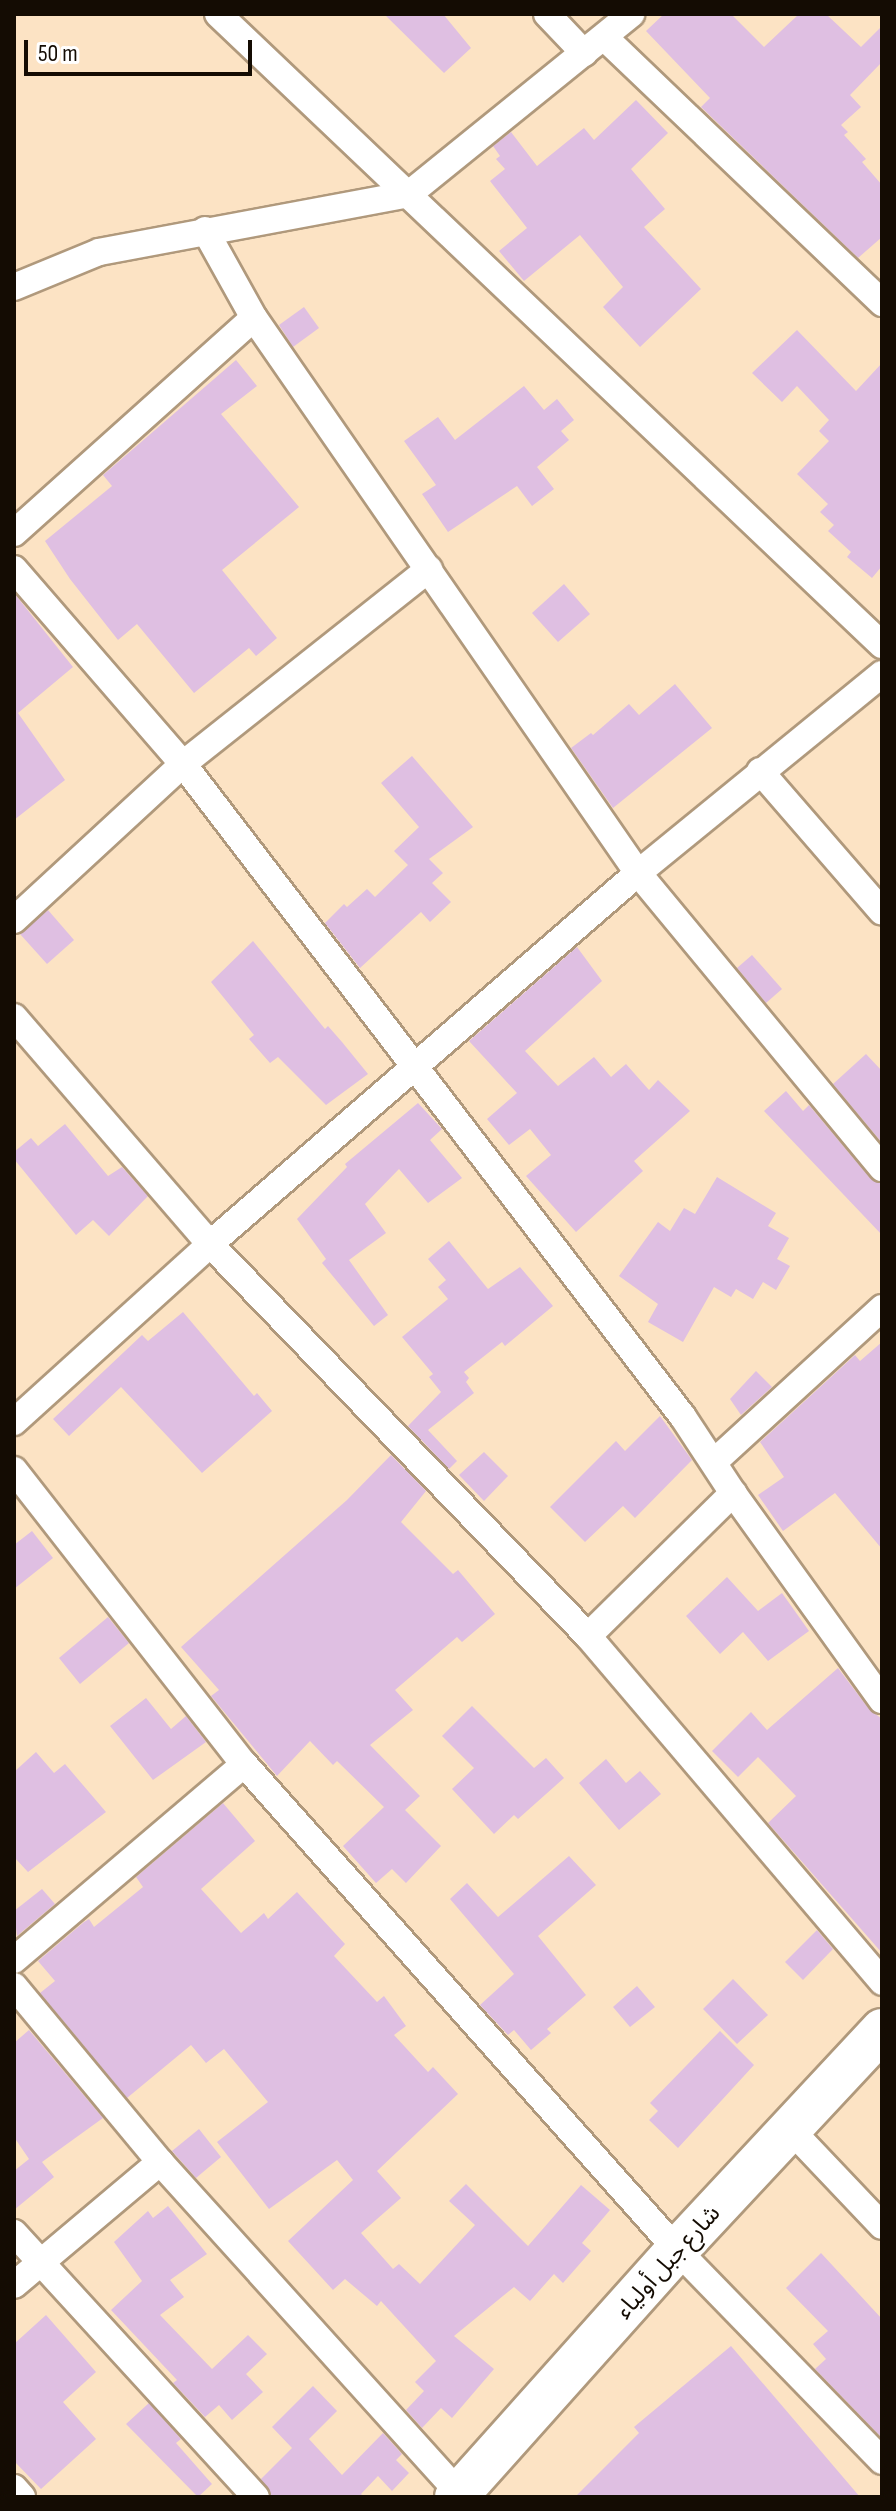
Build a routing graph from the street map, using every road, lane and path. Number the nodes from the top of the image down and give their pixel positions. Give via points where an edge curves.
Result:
1 (218, 14) edge
2 (547, 14) edge
3 (631, 14) edge
4 (594, 45) junction
5 (409, 194) junction
6 (205, 230) junction
7 (14, 287) edge
8 (882, 303) edge
9 (254, 318) junction
10 (14, 533) edge
11 (14, 569) edge
12 (429, 569) junction
13 (882, 645) edge
14 (882, 674) edge
15 (183, 764) junction
16 (760, 771) junction
17 (638, 873) junction
18 (882, 912) edge
19 (14, 920) edge
20 (14, 1017) edge
21 (414, 1069) junction
22 (882, 1168) edge
23 (210, 1244) junction
24 (882, 1308) edge
25 (14, 1422) edge
26 (714, 1462) junction
27 (14, 1470) edge
28 (733, 1493) junction
29 (588, 1636) junction
30 (882, 1700) edge
31 (244, 1764) junction
32 (14, 1960) edge
33 (882, 1982) edge
34 (14, 1986) edge
35 (882, 2030) edge
36 (791, 2130) junction
37 (160, 2162) junction
38 (882, 2226) edge
39 (14, 2233) edge
40 (677, 2250) junction
41 (41, 2263) junction
42 (14, 2285) edge
43 (882, 2461) edge
44 (14, 2488) edge
45 (457, 2495) edge
46 (22, 2497) edge
47 (256, 2497) edge

1 - 5 street
2 - 4 street
3 - 4 street
4 - 5 street
4 - 8 street
5 - 6 street
5 - 13 street
6 - 7 street via 99,252
6 - 9 street
9 - 10 street
9 - 12 street
11 - 15 street
12 - 15 street
12 - 17 street
14 - 16 street
15 - 19 street
15 - 21 street
16 - 17 street
16 - 18 street
17 - 21 street
17 - 22 street
20 - 23 street
21 - 23 street
21 - 26 street
23 - 25 street
23 - 29 street
24 - 26 street
26 - 28 street
27 - 31 street
28 - 29 street
28 - 30 street
29 - 33 street
31 - 32 street
31 - 40 street
34 - 37 street
35 - 36 highway, شارع جبل أولياء
36 - 38 street
36 - 40 highway, شارع جبل أولياء
37 - 41 street
37 - 45 street
39 - 41 street
40 - 43 street
40 - 45 highway, شارع جبل أولياء
41 - 42 street
41 - 47 street
44 - 46 street

